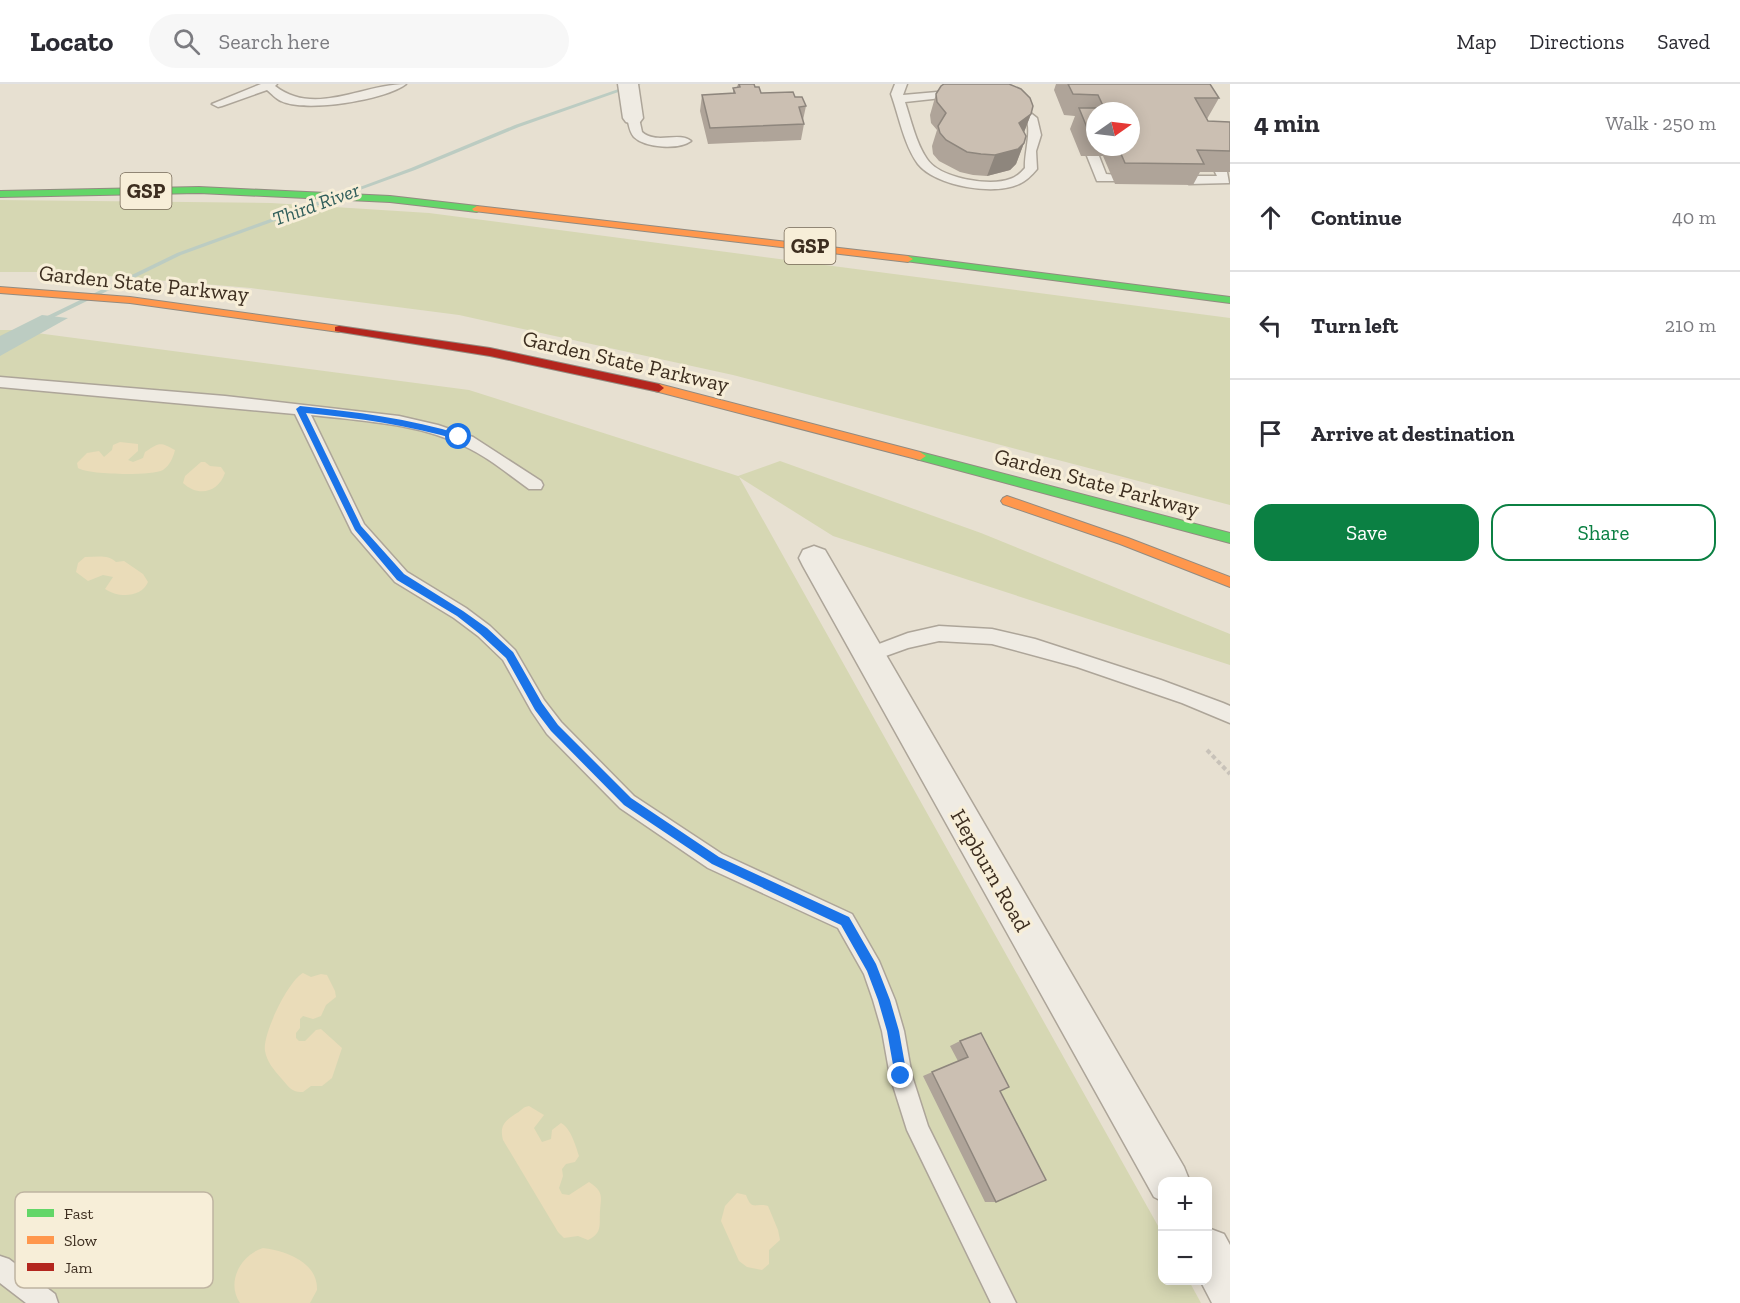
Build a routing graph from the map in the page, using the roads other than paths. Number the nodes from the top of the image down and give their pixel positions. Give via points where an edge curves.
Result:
1 (400, 84) edge
2 (901, 84) edge
3 (270, 85) edge
4 (628, 88) edge
5 (970, 88) edge
6 (899, 99) junction
7 (1006, 99) edge
8 (218, 104) dead end
9 (633, 118) joint
10 (685, 141) dead end
11 (1093, 156) edge
12 (1113, 178) dead end
13 (1189, 180) edge
14 (1225, 181) edge
15 (0, 194) edge
16 (0, 290) edge
17 (1230, 300) edge
18 (0, 382) edge
19 (300, 409) junction
20 (890, 448) junction
21 (958, 481) dead end
22 (535, 485) dead end
23 (988, 494) dead end
24 (1230, 538) edge
25 (814, 558) dead end
26 (1230, 582) edge
27 (869, 655) junction
28 (1230, 715) edge
29 (1166, 1177) edge
30 (1212, 1257) edge
31 (0, 1268) edge
32 (15, 1279) edge
33 (26, 1288) edge
34 (1230, 1290) edge
35 (46, 1303) edge
36 (1005, 1303) edge

1 - 3 lane via 330,103 285,99
2 - 6 lane
3 - 8 lane
4 - 9 street
5 - 6 lane
6 - 7 lane via 922,163 963,183 1007,184 1031,169 1030,151 1035,135 1031,118 1017,103
9 - 10 lane via 638,133 646,140
11 - 12 lane via 1101,178
13 - 14 lane
15 - 17 highway, GSP via 199,190 390,199 763,240
16 - 20 highway, Garden State Parkway via 130,300 490,352 679,392
18 - 19 lane
19 - 22 lane via 374,417 459,437
19 - 36 lane via 358,528 401,577 460,613 509,655 554,728 627,802 715,861 845,921 872,968 884,1000 918,1130
20 - 21 highway
20 - 24 highway, Garden State Parkway
23 - 26 highway
25 - 27 street, Hepburn Road
27 - 28 lane via 910,640 947,633 993,637 1158,686
27 - 29 street, Hepburn Road
30 - 34 street
31 - 32 lane
33 - 35 lane

